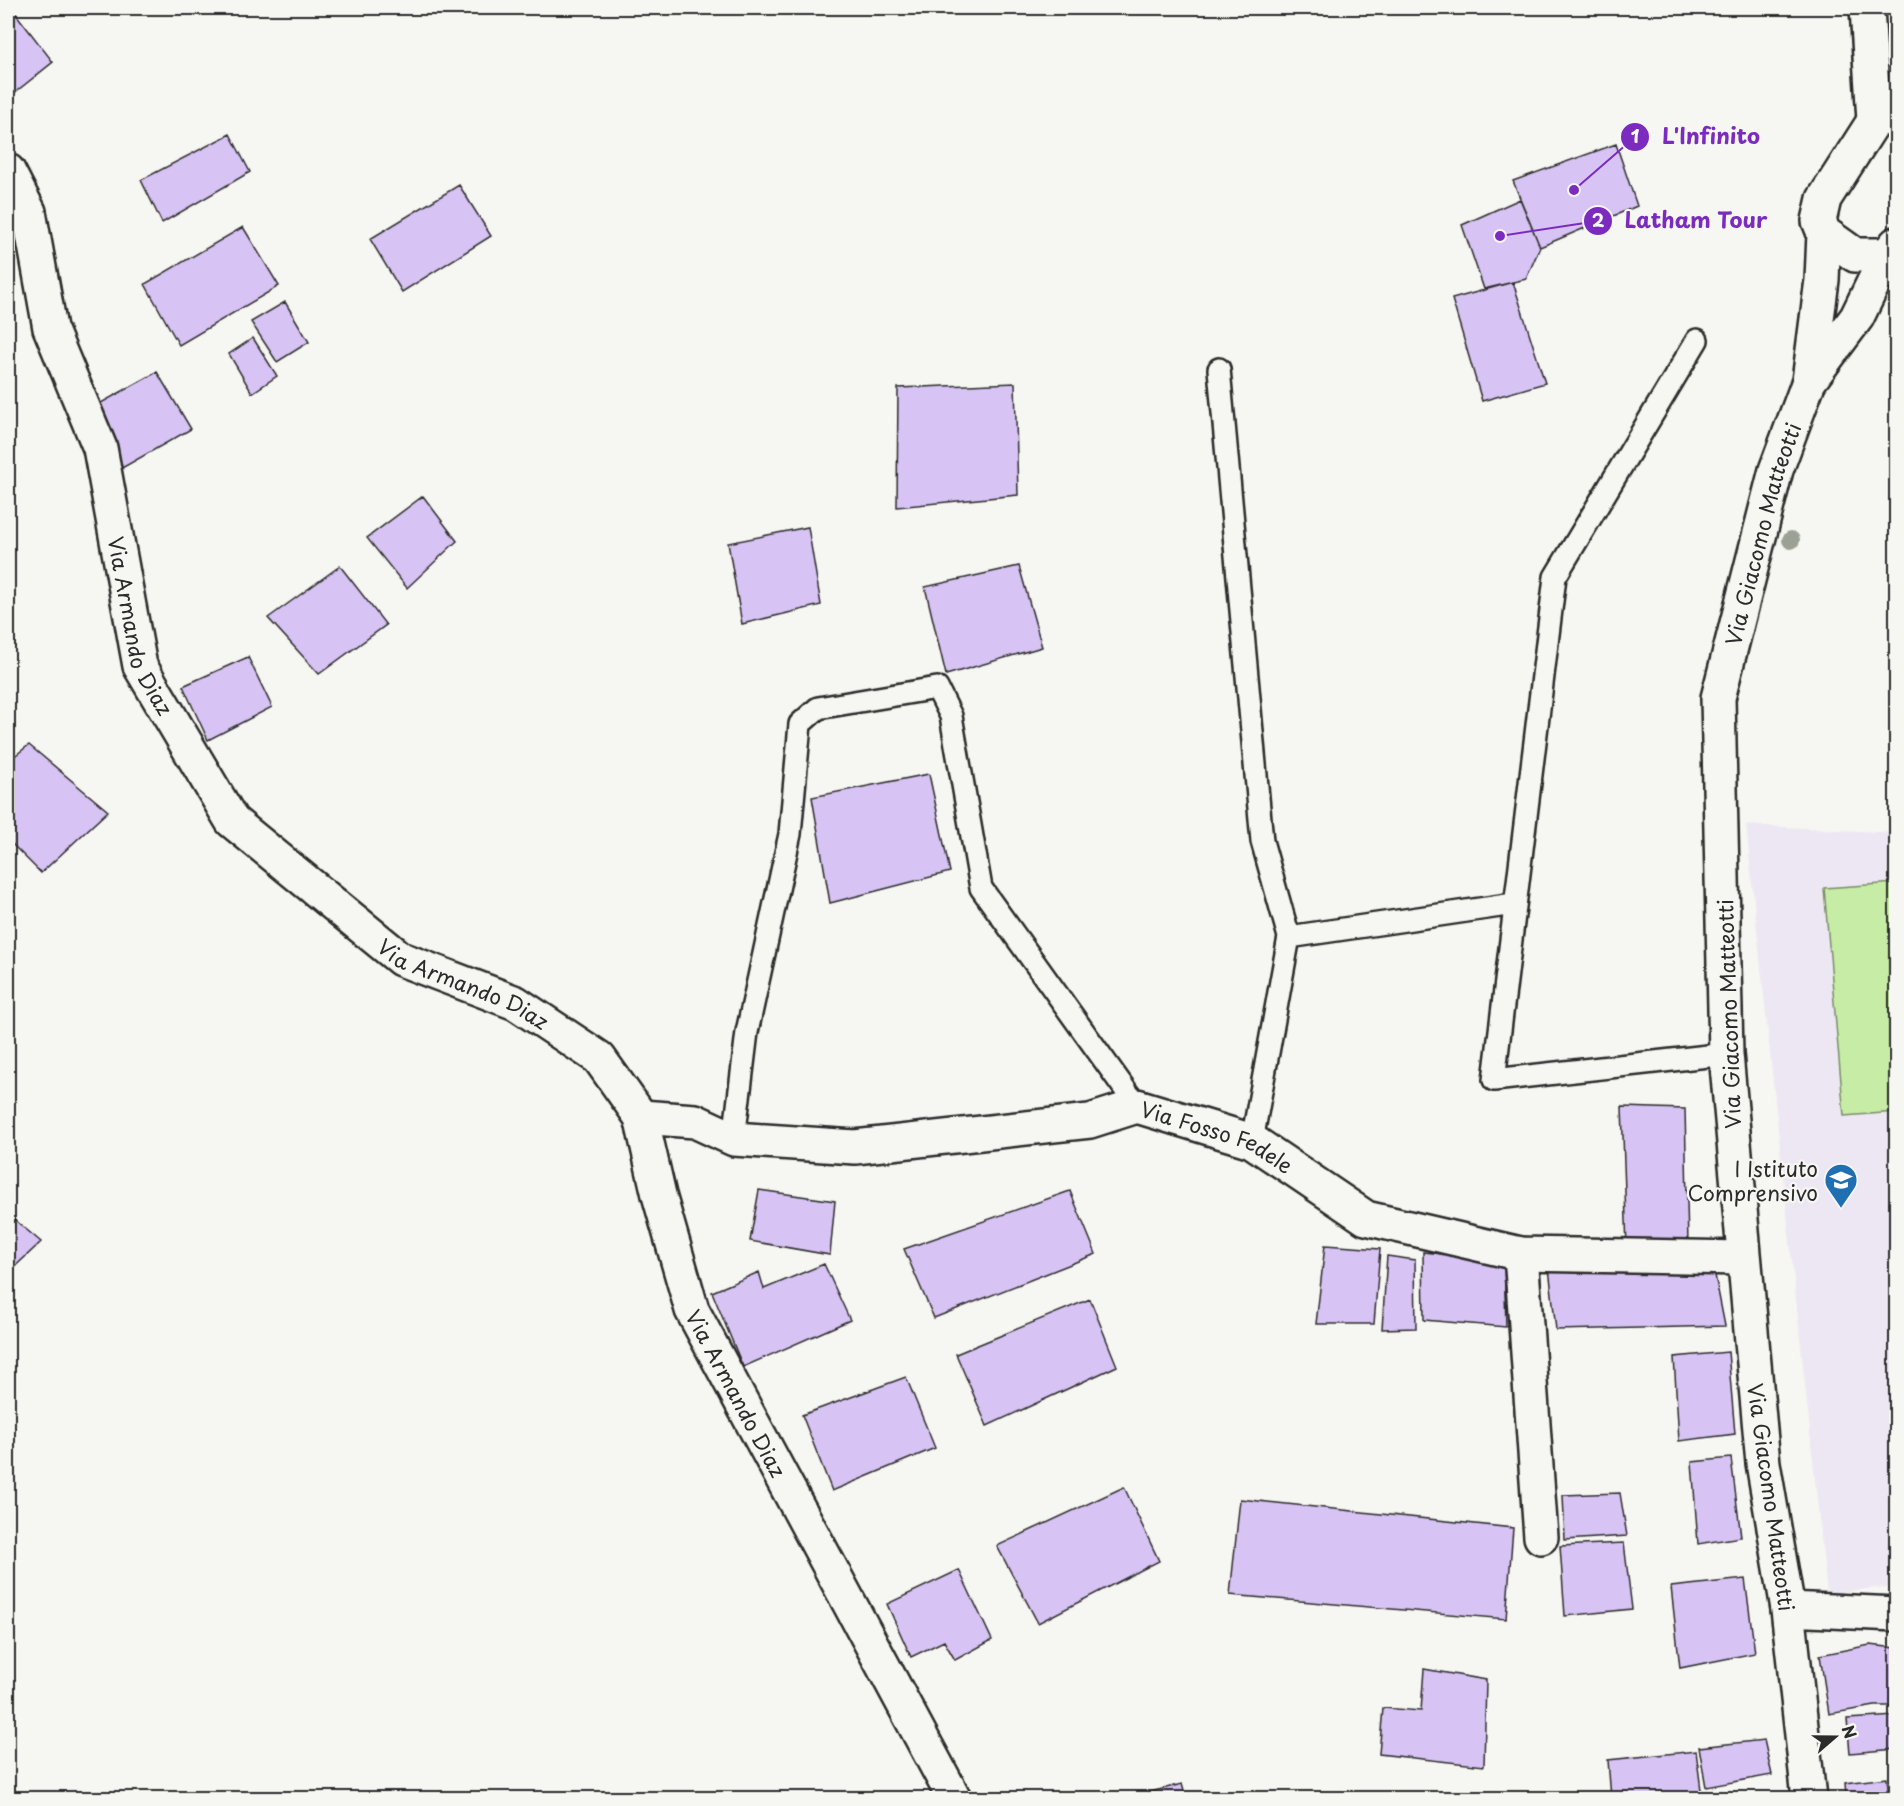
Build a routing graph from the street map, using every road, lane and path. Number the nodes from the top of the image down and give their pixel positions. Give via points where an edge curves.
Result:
1 (1867, 8) edge
2 (1885, 118) edge
3 (8, 171) edge
4 (1824, 233) junction
5 (1892, 250) edge
6 (1697, 340) dead end
7 (1219, 369) dead end
8 (1809, 381) junction
9 (1514, 904) junction
10 (1289, 937) junction
11 (1726, 1054) junction
12 (1137, 1106) junction
13 (641, 1117) junction
14 (734, 1139) junction
15 (1252, 1141) junction
16 (1521, 1254) junction
17 (1743, 1258) junction
18 (1541, 1537) dead end
19 (1788, 1609) junction
20 (1896, 1614) edge
21 (954, 1798) edge
22 (1809, 1798) edge

1 - 2 street, Via Giacomo Matteotti
2 - 4 street, Via Giacomo Matteotti via 1824,199 1820,221
3 - 13 street, Via Armando Diaz via 29,212 50,328 100,448 140,666 232,821 401,959 516,1003 599,1058
4 - 5 street, Via Giacomo Matteotti via 1855,255
4 - 8 street, Via Giacomo Matteotti
5 - 8 street, Via Giacomo Matteotti via 1857,317
6 - 9 lane via 1555,577
7 - 10 lane via 1262,841
8 - 11 street, Via Giacomo Matteotti via 1776,470 1718,698
9 - 10 lane
9 - 11 lane via 1494,1080
10 - 15 lane
11 - 17 street, Via Giacomo Matteotti
12 - 14 street, Via Fosso Fedele via 1090,1121 855,1147
12 - 14 lane via 981,888 951,716 938,688 818,708 800,724 790,834 747,1032
12 - 15 street, Via Fosso Fedele
13 - 14 street, Via Fosso Fedele via 695,1120
13 - 21 street, Via Armando Diaz via 692,1310
15 - 16 street, Via Fosso Fedele via 1366,1218
16 - 17 street, Via Fosso Fedele
16 - 18 street
17 - 19 street, Via Giacomo Matteotti via 1763,1463
19 - 20 street
19 - 22 street, Via Giacomo Matteotti

